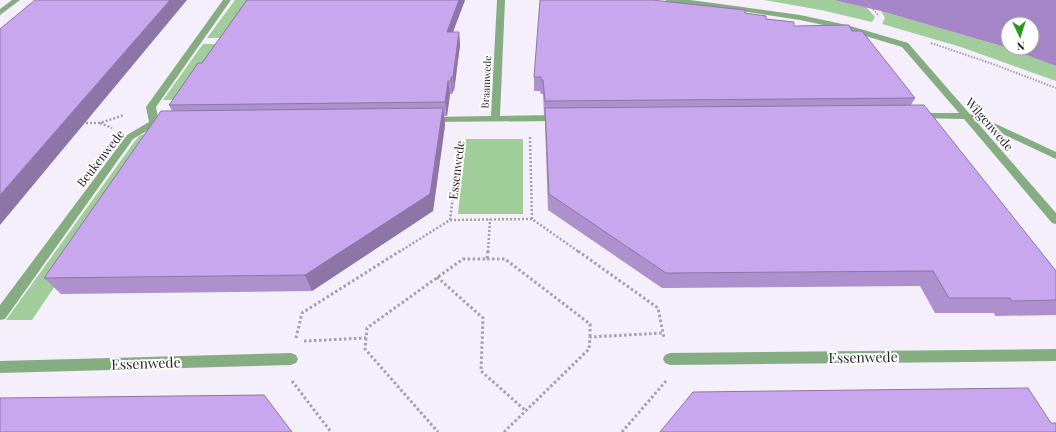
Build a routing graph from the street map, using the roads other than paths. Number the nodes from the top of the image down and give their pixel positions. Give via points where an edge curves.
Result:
1 (16, 0) edge
2 (227, 0) edge
3 (501, 0) edge
4 (669, 0) edge
5 (0, 13) edge
6 (910, 116) edge
7 (966, 116) junction
8 (569, 118) edge
9 (495, 119) junction
10 (423, 120) edge
11 (1056, 156) edge
12 (1056, 220) edge
13 (0, 315) edge
14 (1056, 355) edge
15 (291, 359) road end
16 (670, 359) road end
17 (0, 367) edge

1 - 5 street
2 - 13 street, Beukenwede via 151,107 158,122 130,137
3 - 9 street, Braamwede
4 - 7 street, Wilgenwede via 770,12 890,39 905,45
6 - 7 street
7 - 11 street via 980,120
7 - 12 street, Wilgenwede
8 - 9 street, Braamwede
9 - 10 street, Braamwede
14 - 16 street, Essenwede
15 - 17 street, Essenwede

